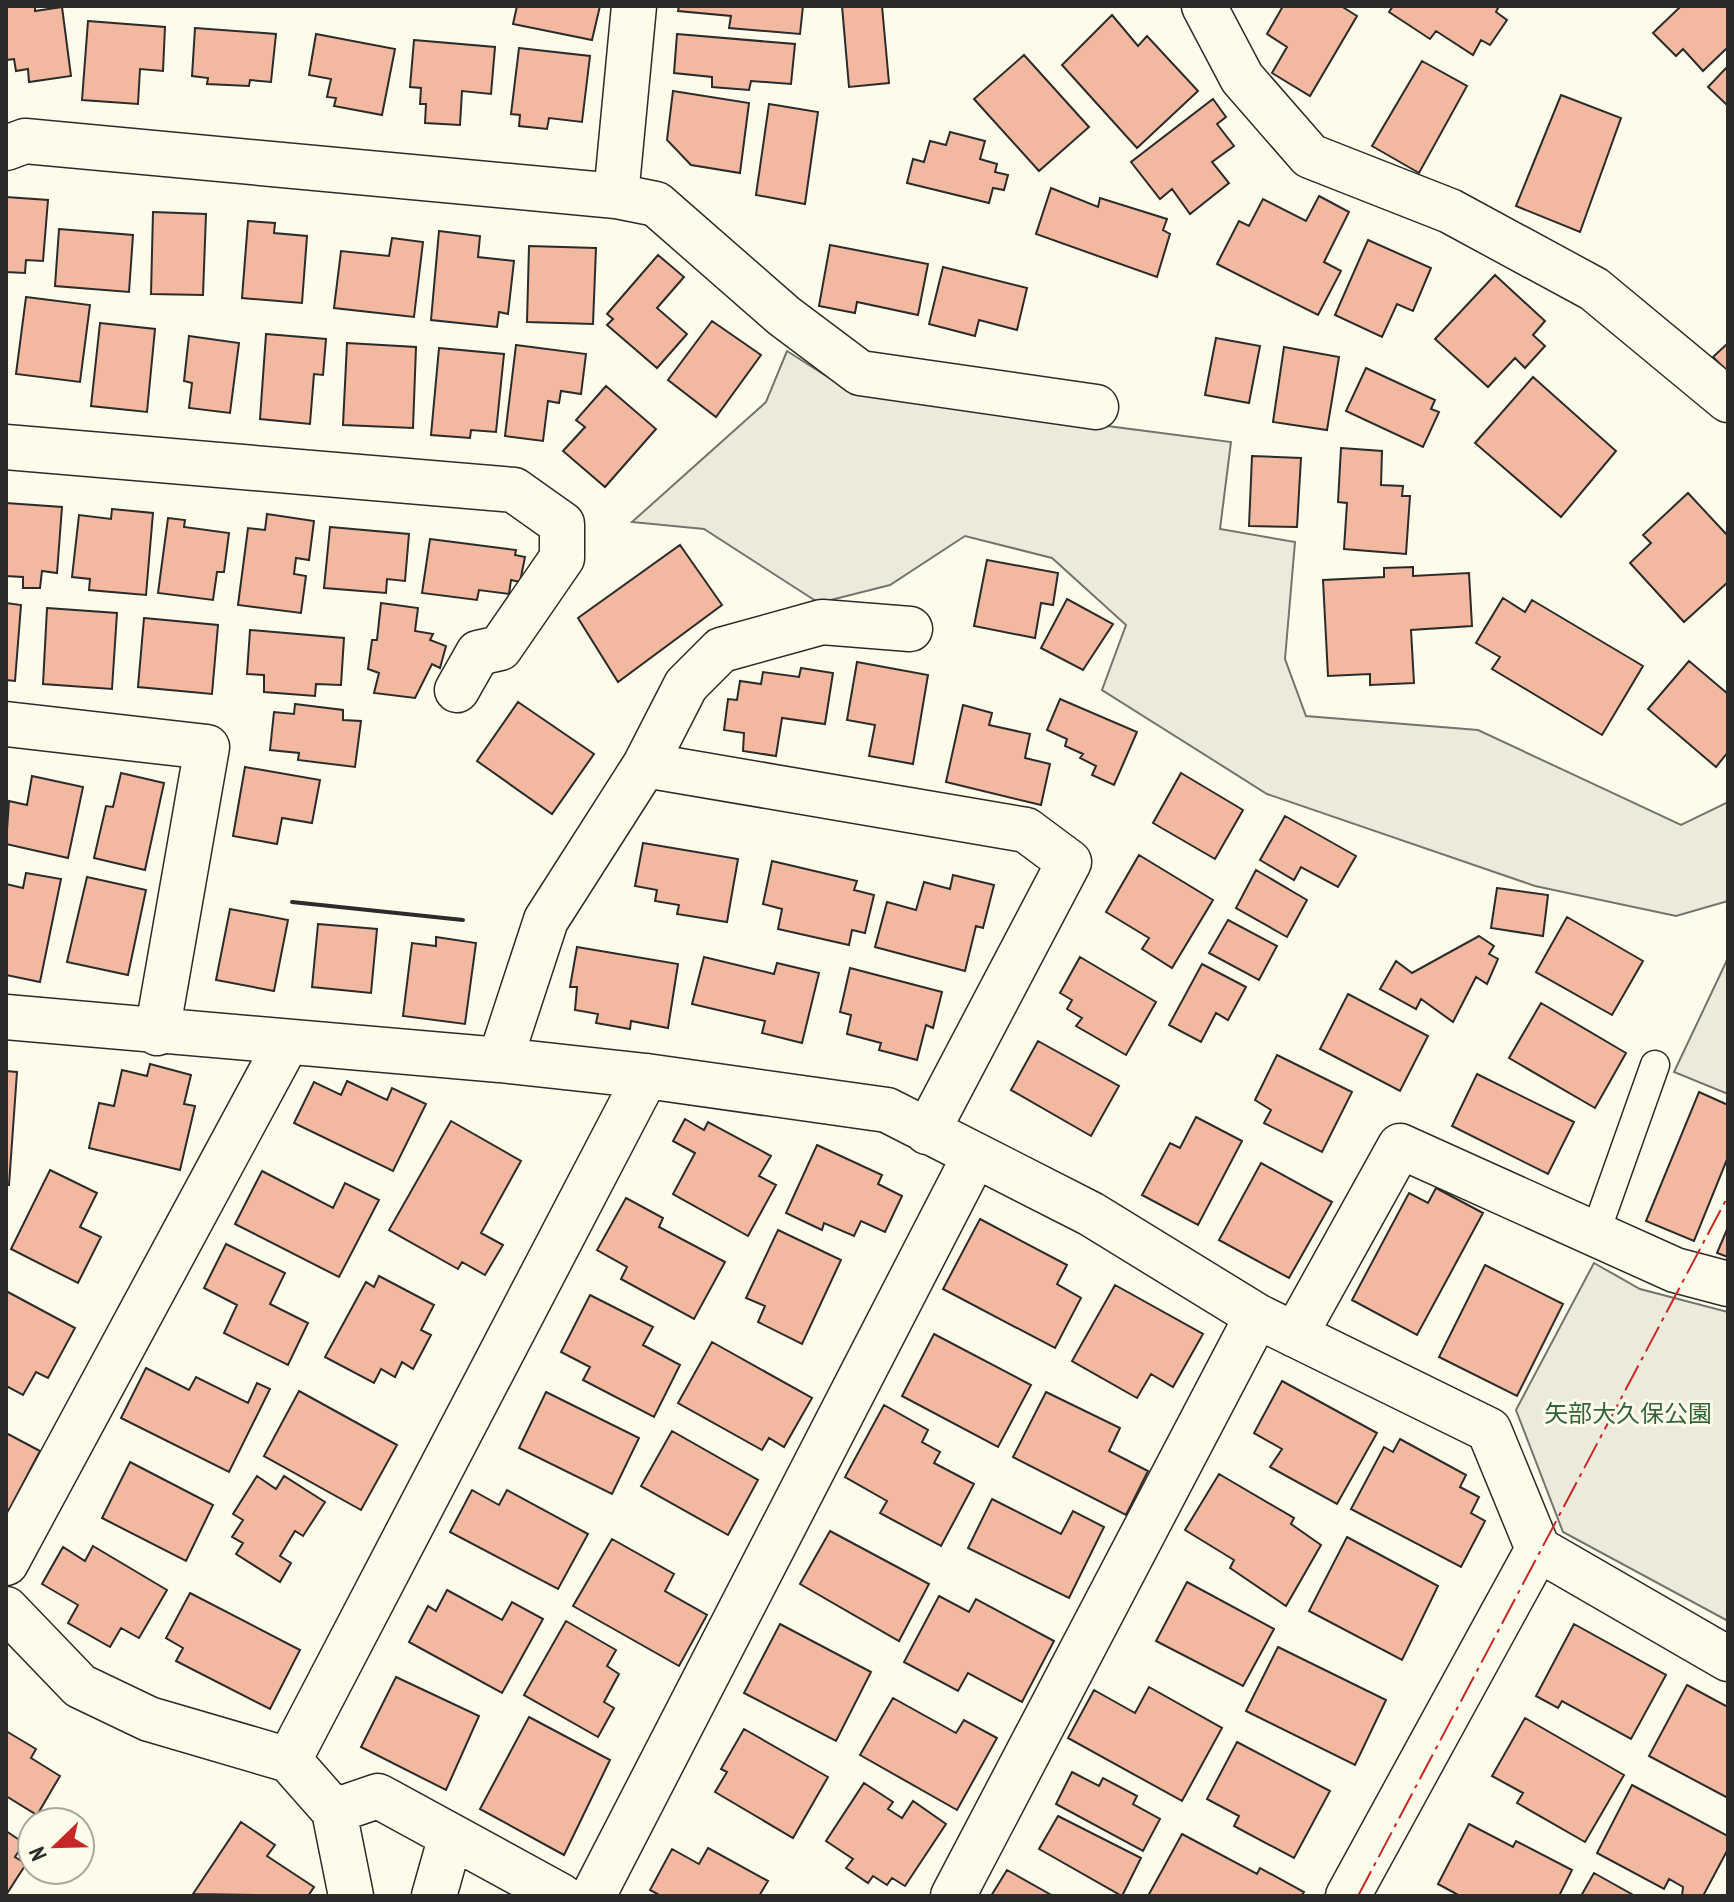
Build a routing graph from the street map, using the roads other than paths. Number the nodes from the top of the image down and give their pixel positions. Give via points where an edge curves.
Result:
1 (634, 6) edge
2 (1204, 6) edge
3 (6, 148) edge
4 (616, 196) junction
5 (1728, 400) edge
6 (1096, 407) dead end
7 (6, 447) edge
8 (910, 629) dead end
9 (457, 690) dead end
10 (6, 724) edge
11 (645, 765) junction
12 (6, 1017) edge
13 (157, 1033) junction
14 (286, 1044) junction
15 (500, 1060) junction
16 (1655, 1065) dead end
17 (646, 1076) junction
18 (927, 1132) junction
19 (974, 1157) junction
20 (1595, 1234) junction
21 (1728, 1284) edge
22 (1257, 1316) junction
23 (1295, 1335) junction
24 (1538, 1549) junction
25 (6, 1563) edge
26 (6, 1609) edge
27 (1728, 1659) edge
28 (289, 1760) junction
29 (334, 1811) junction
30 (451, 1836) junction
31 (351, 1896) edge
32 (434, 1896) edge
33 (561, 1896) edge
34 (593, 1896) edge
35 (953, 1896) edge
36 (1348, 1896) edge

1 - 4 street
2 - 5 street via 1242,78 1310,156 1450,211 1594,289
3 - 4 street via 25,141
4 - 6 street via 656,204 784,316 860,373
7 - 9 street via 514,490 562,524 562,558 500,648 478,653
8 - 11 street via 822,622 721,650 686,685
10 - 13 street via 207,747
11 - 15 street via 546,920
11 - 18 street via 1026,830 1069,862
12 - 13 street
13 - 14 street
14 - 15 street
14 - 25 street
15 - 17 street
16 - 20 lane
17 - 18 street via 887,1110
17 - 28 street
18 - 19 street
19 - 22 street via 1091,1214
19 - 34 street
20 - 21 street via 1675,1270
20 - 23 street via 1400,1146
22 - 23 street
22 - 35 street
23 - 24 street via 1489,1430
24 - 27 street
24 - 36 street
26 - 28 street via 80,1686 149,1719
28 - 29 street
29 - 30 street via 378,1796
29 - 31 street
30 - 32 street
30 - 33 street

